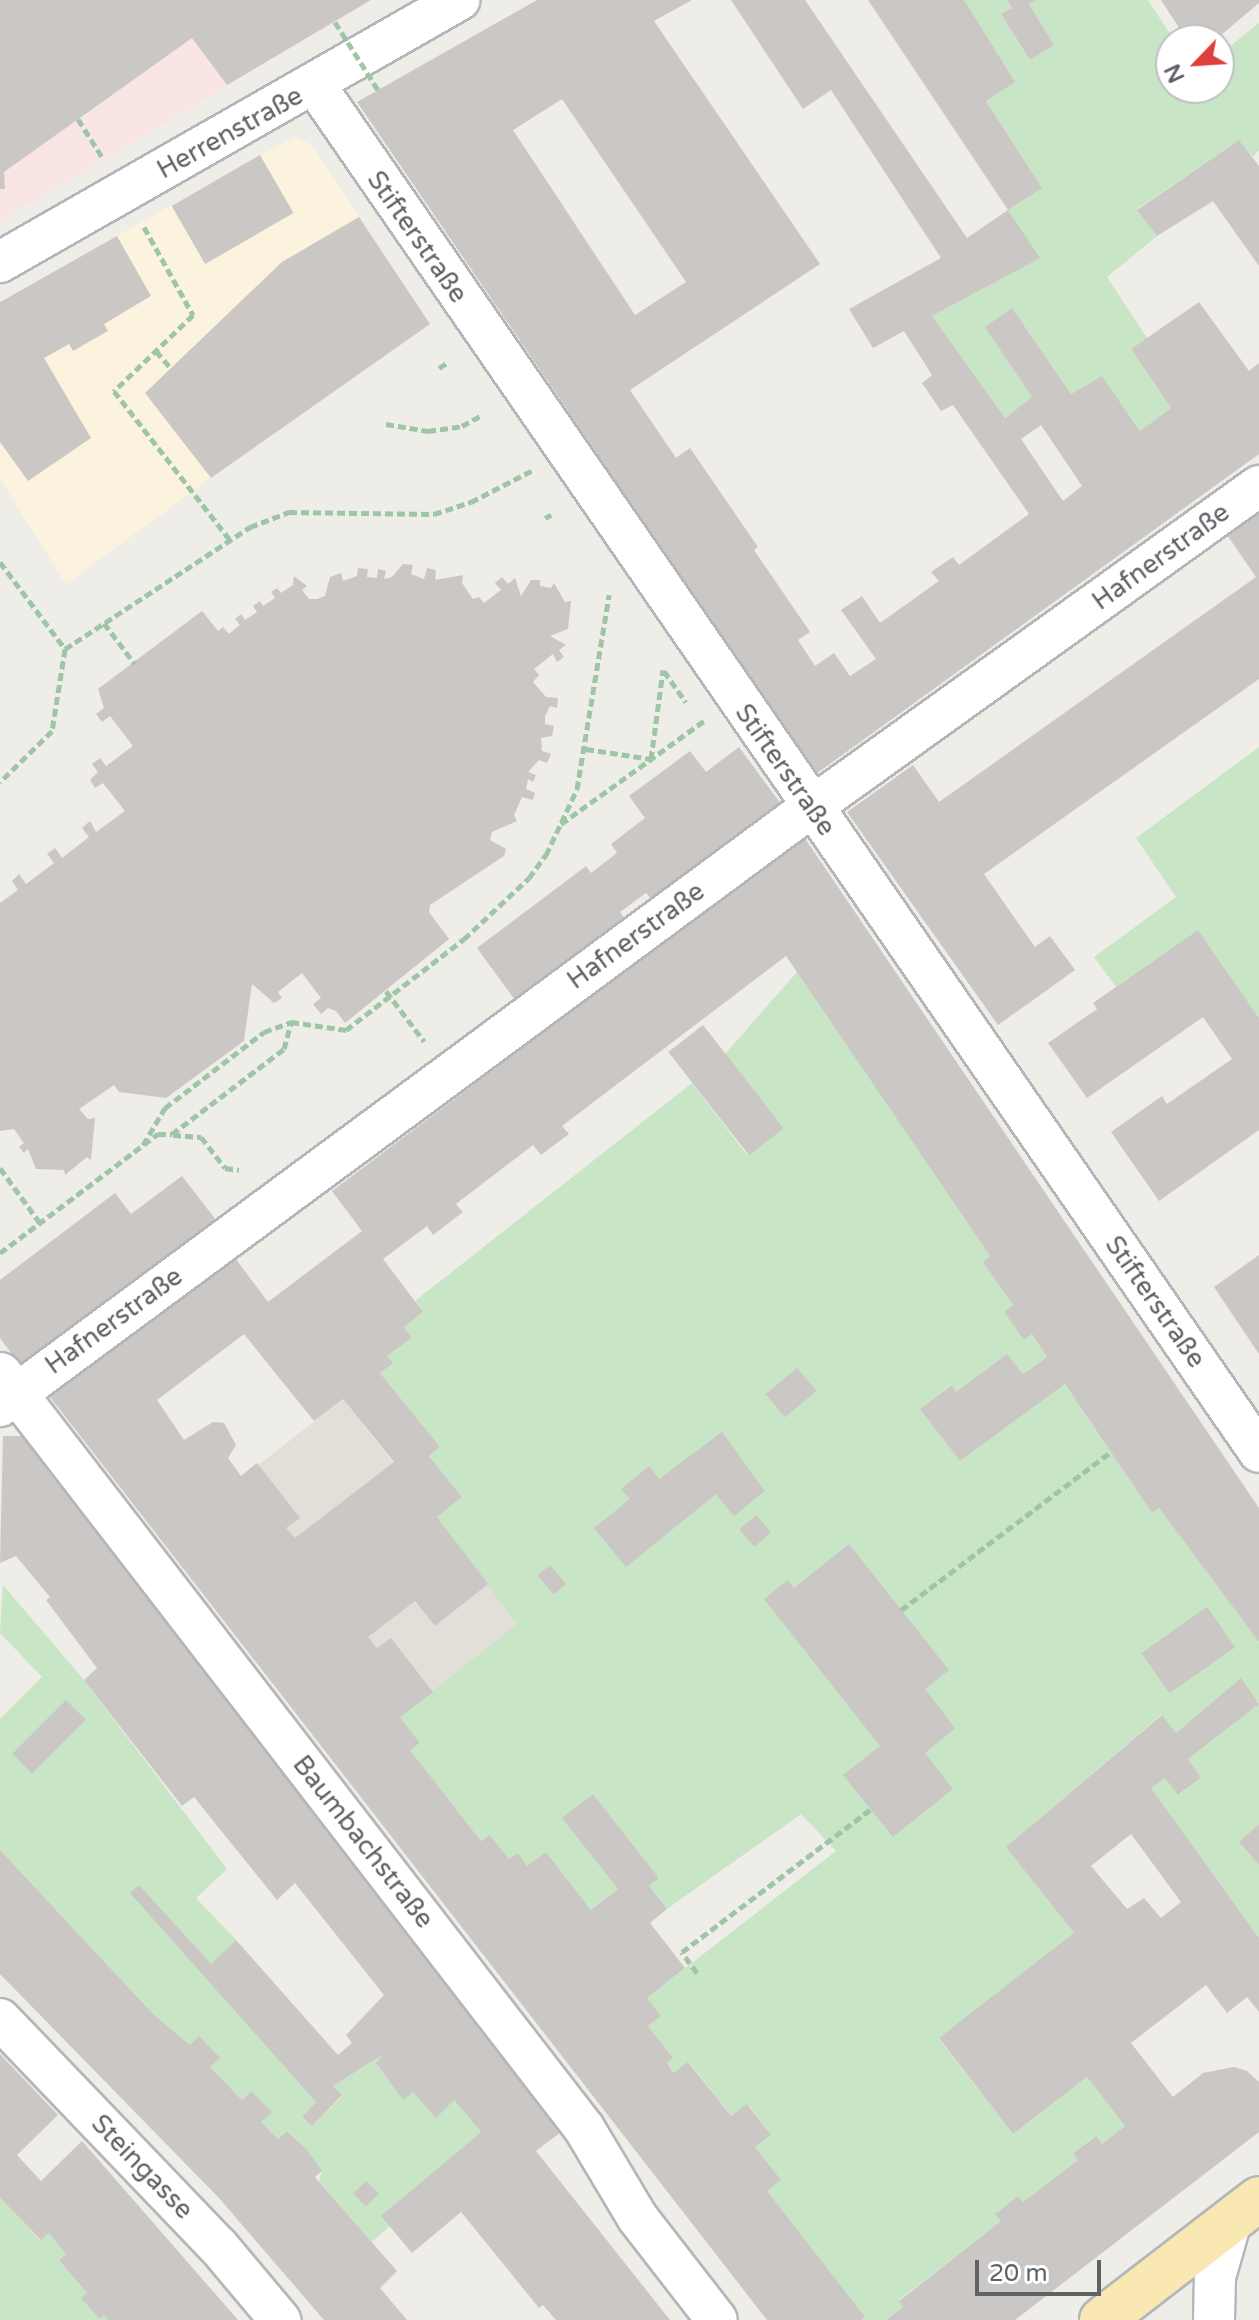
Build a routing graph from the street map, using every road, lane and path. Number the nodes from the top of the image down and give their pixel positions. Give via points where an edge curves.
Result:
1 (459, 0) edge
2 (335, 22) dead end
3 (315, 85) junction
4 (378, 90) dead end
5 (78, 119) dead end
6 (107, 165) dead end
7 (138, 217) dead end
8 (0, 262) edge
9 (155, 351) junction
10 (447, 363) dead end
11 (171, 368) dead end
12 (439, 368) dead end
13 (482, 415) dead end
14 (386, 424) dead end
15 (565, 451) junction
16 (1259, 486) edge
17 (230, 540) junction
18 (0, 562) edge
19 (609, 595) dead end
20 (104, 623) junction
21 (65, 649) junction
22 (135, 664) dead end
23 (663, 670) dead end
24 (736, 698) junction
25 (586, 749) junction
26 (651, 759) junction
27 (0, 782) edge
28 (811, 807) junction
29 (561, 824) junction
30 (388, 994) junction
31 (291, 1022) junction
32 (431, 1050) dead end
33 (172, 1134) junction
34 (143, 1145) junction
35 (0, 1168) edge
36 (239, 1170) dead end
37 (40, 1223) junction
38 (0, 1253) edge
39 (6, 1390) edge
40 (1111, 1452) dead end
41 (1259, 1452) edge
42 (901, 1610) dead end
43 (871, 1809) dead end
44 (697, 1973) dead end
45 (0, 2019) edge
46 (1245, 2210) edge
47 (280, 2320) edge
48 (717, 2320) edge
49 (1102, 2320) edge
50 (1214, 2320) edge

1 - 3 street, Herrenstraße
2 - 4 path, bridge
3 - 8 street, Herrenstraße
3 - 15 street, Stifterstraße
5 - 6 path
7 - 9 path via 193,315
9 - 11 path
9 - 17 path via 114,391
10 - 12 path
13 - 14 path via 462,426 428,431
15 - 17 path via 471,502 434,514 289,512
15 - 24 street, Stifterstraße
16 - 28 street, Hafnerstraße
17 - 20 path
18 - 21 path
19 - 25 path
20 - 21 path
20 - 22 path
21 - 27 path via 52,731
23 - 26 path
24 - 26 path
24 - 28 street, Stifterstraße
25 - 26 path
25 - 29 path via 577,789
26 - 29 path
28 - 39 street, Hafnerstraße
28 - 41 street, Stifterstraße
29 - 30 path via 546,855 511,896
30 - 31 path via 346,1030
30 - 32 path
31 - 33 path via 284,1049
31 - 34 path via 264,1032 165,1108
33 - 34 path via 158,1134
33 - 36 path via 201,1137 225,1168
34 - 37 path
35 - 37 path
37 - 38 path
39 - 48 street, Baumbachstraße via 584,2128 637,2217
40 - 42 path
43 - 44 path via 682,1952
45 - 47 street, Steingasse via 218,2246
46 - 49 main road
46 - 50 street via 1215,2277

